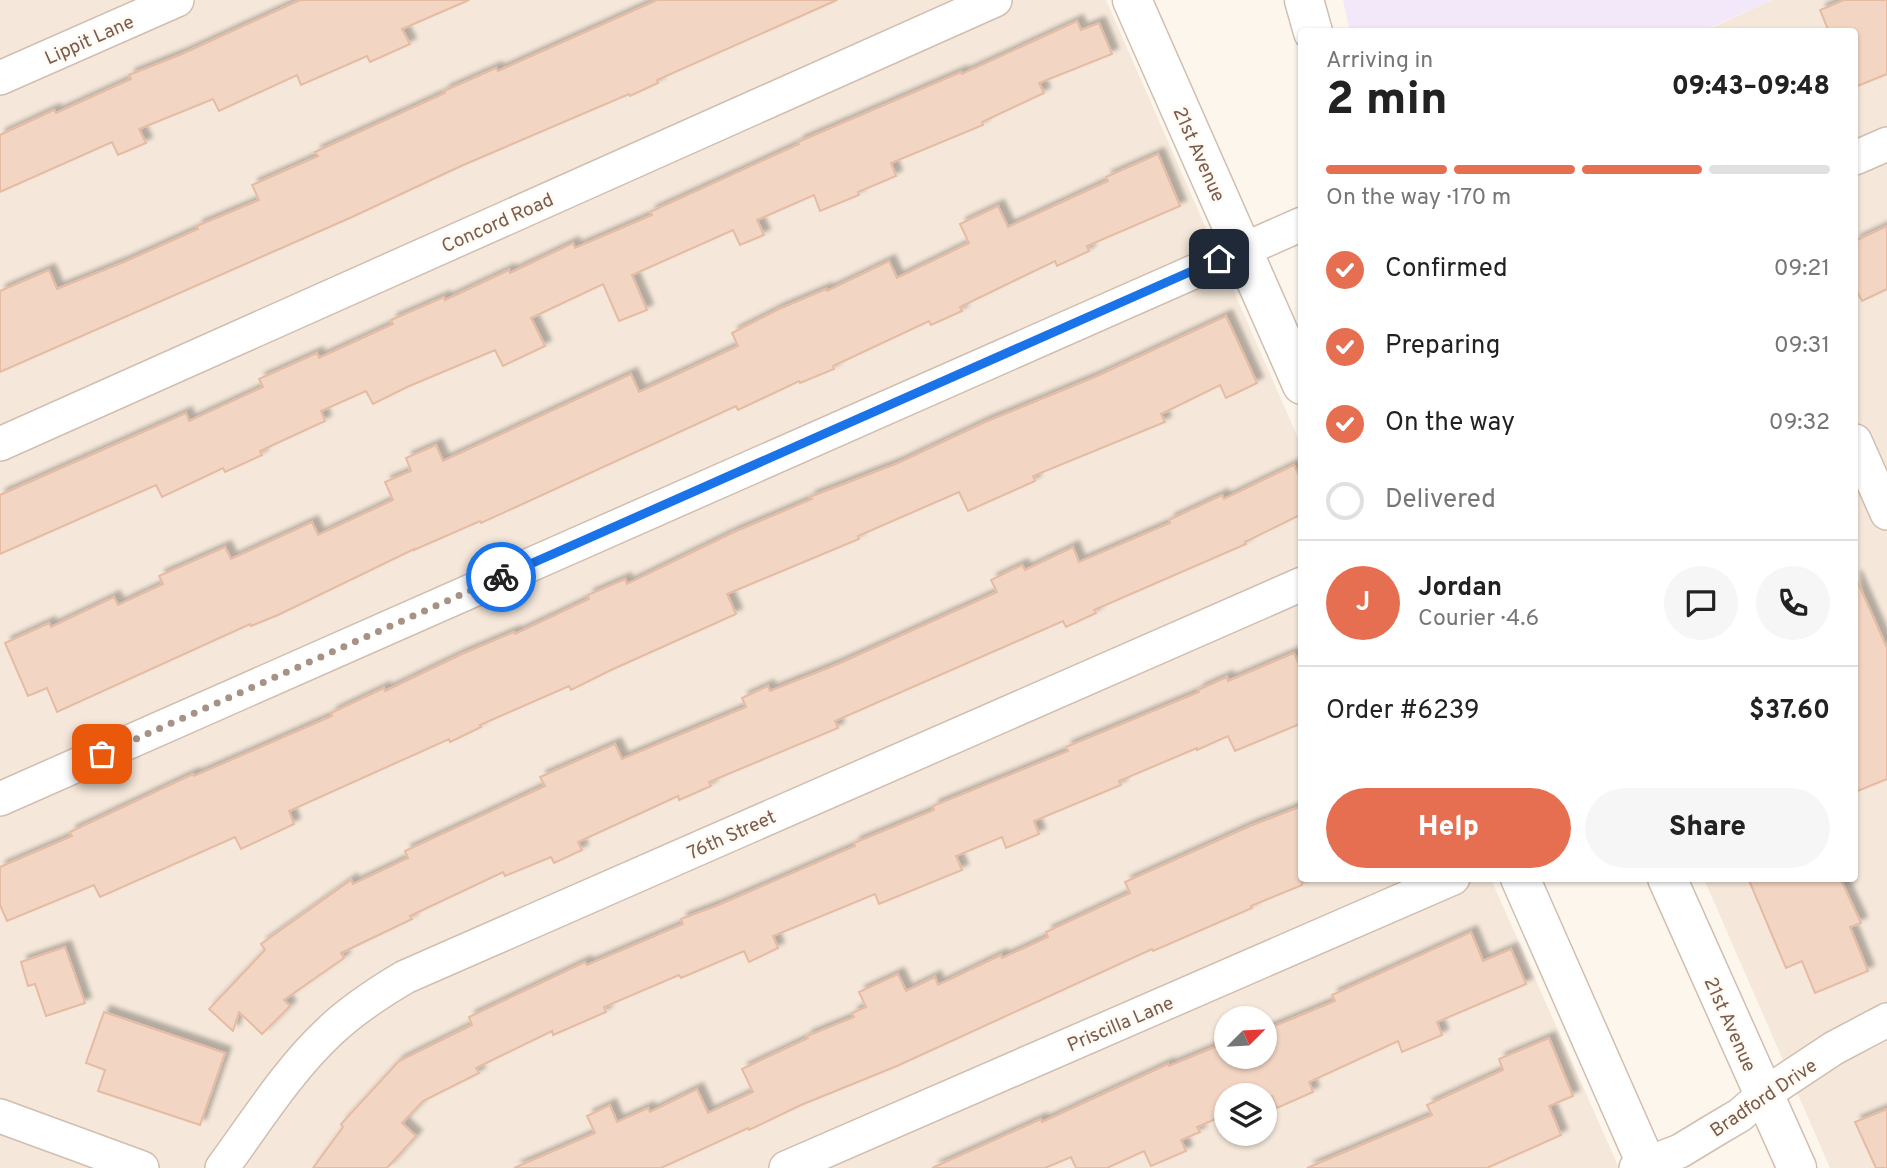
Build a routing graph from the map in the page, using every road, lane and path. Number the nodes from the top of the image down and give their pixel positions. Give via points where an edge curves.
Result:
1 (177, 0) edge
2 (995, 0) edge
3 (1132, 0) edge
4 (1304, 0) edge
5 (1312, 28) edge
6 (0, 78) edge
7 (1887, 144) edge
8 (1858, 157) edge
9 (1298, 226) edge
10 (1242, 249) junction
11 (1298, 376) edge
12 (0, 444) edge
13 (1858, 448) edge
14 (1887, 513) edge
15 (1298, 586) edge
16 (0, 799) edge
17 (1444, 882) edge
18 (1522, 882) edge
19 (1669, 882) edge
20 (1887, 1020) edge
21 (1763, 1095) junction
22 (0, 1116) edge
23 (1643, 1166) edge
24 (142, 1168) edge
25 (222, 1168) edge
26 (786, 1168) edge
27 (1797, 1168) edge

1 - 6 street, Lippit Lane
2 - 12 street, Concord Road
3 - 10 street, 21st Avenue
4 - 5 street
7 - 8 street
9 - 10 street
10 - 11 street, 21st Avenue
10 - 16 street
13 - 14 street
15 - 25 street, 76th Street via 405,977 365,1001 320,1041
17 - 26 street, Priscilla Lane
18 - 23 street
19 - 21 street, 21st Avenue
20 - 21 street, Bradford Drive
21 - 23 street, Bradford Drive via 1740,1115
21 - 27 street, 21st Avenue
22 - 24 street

